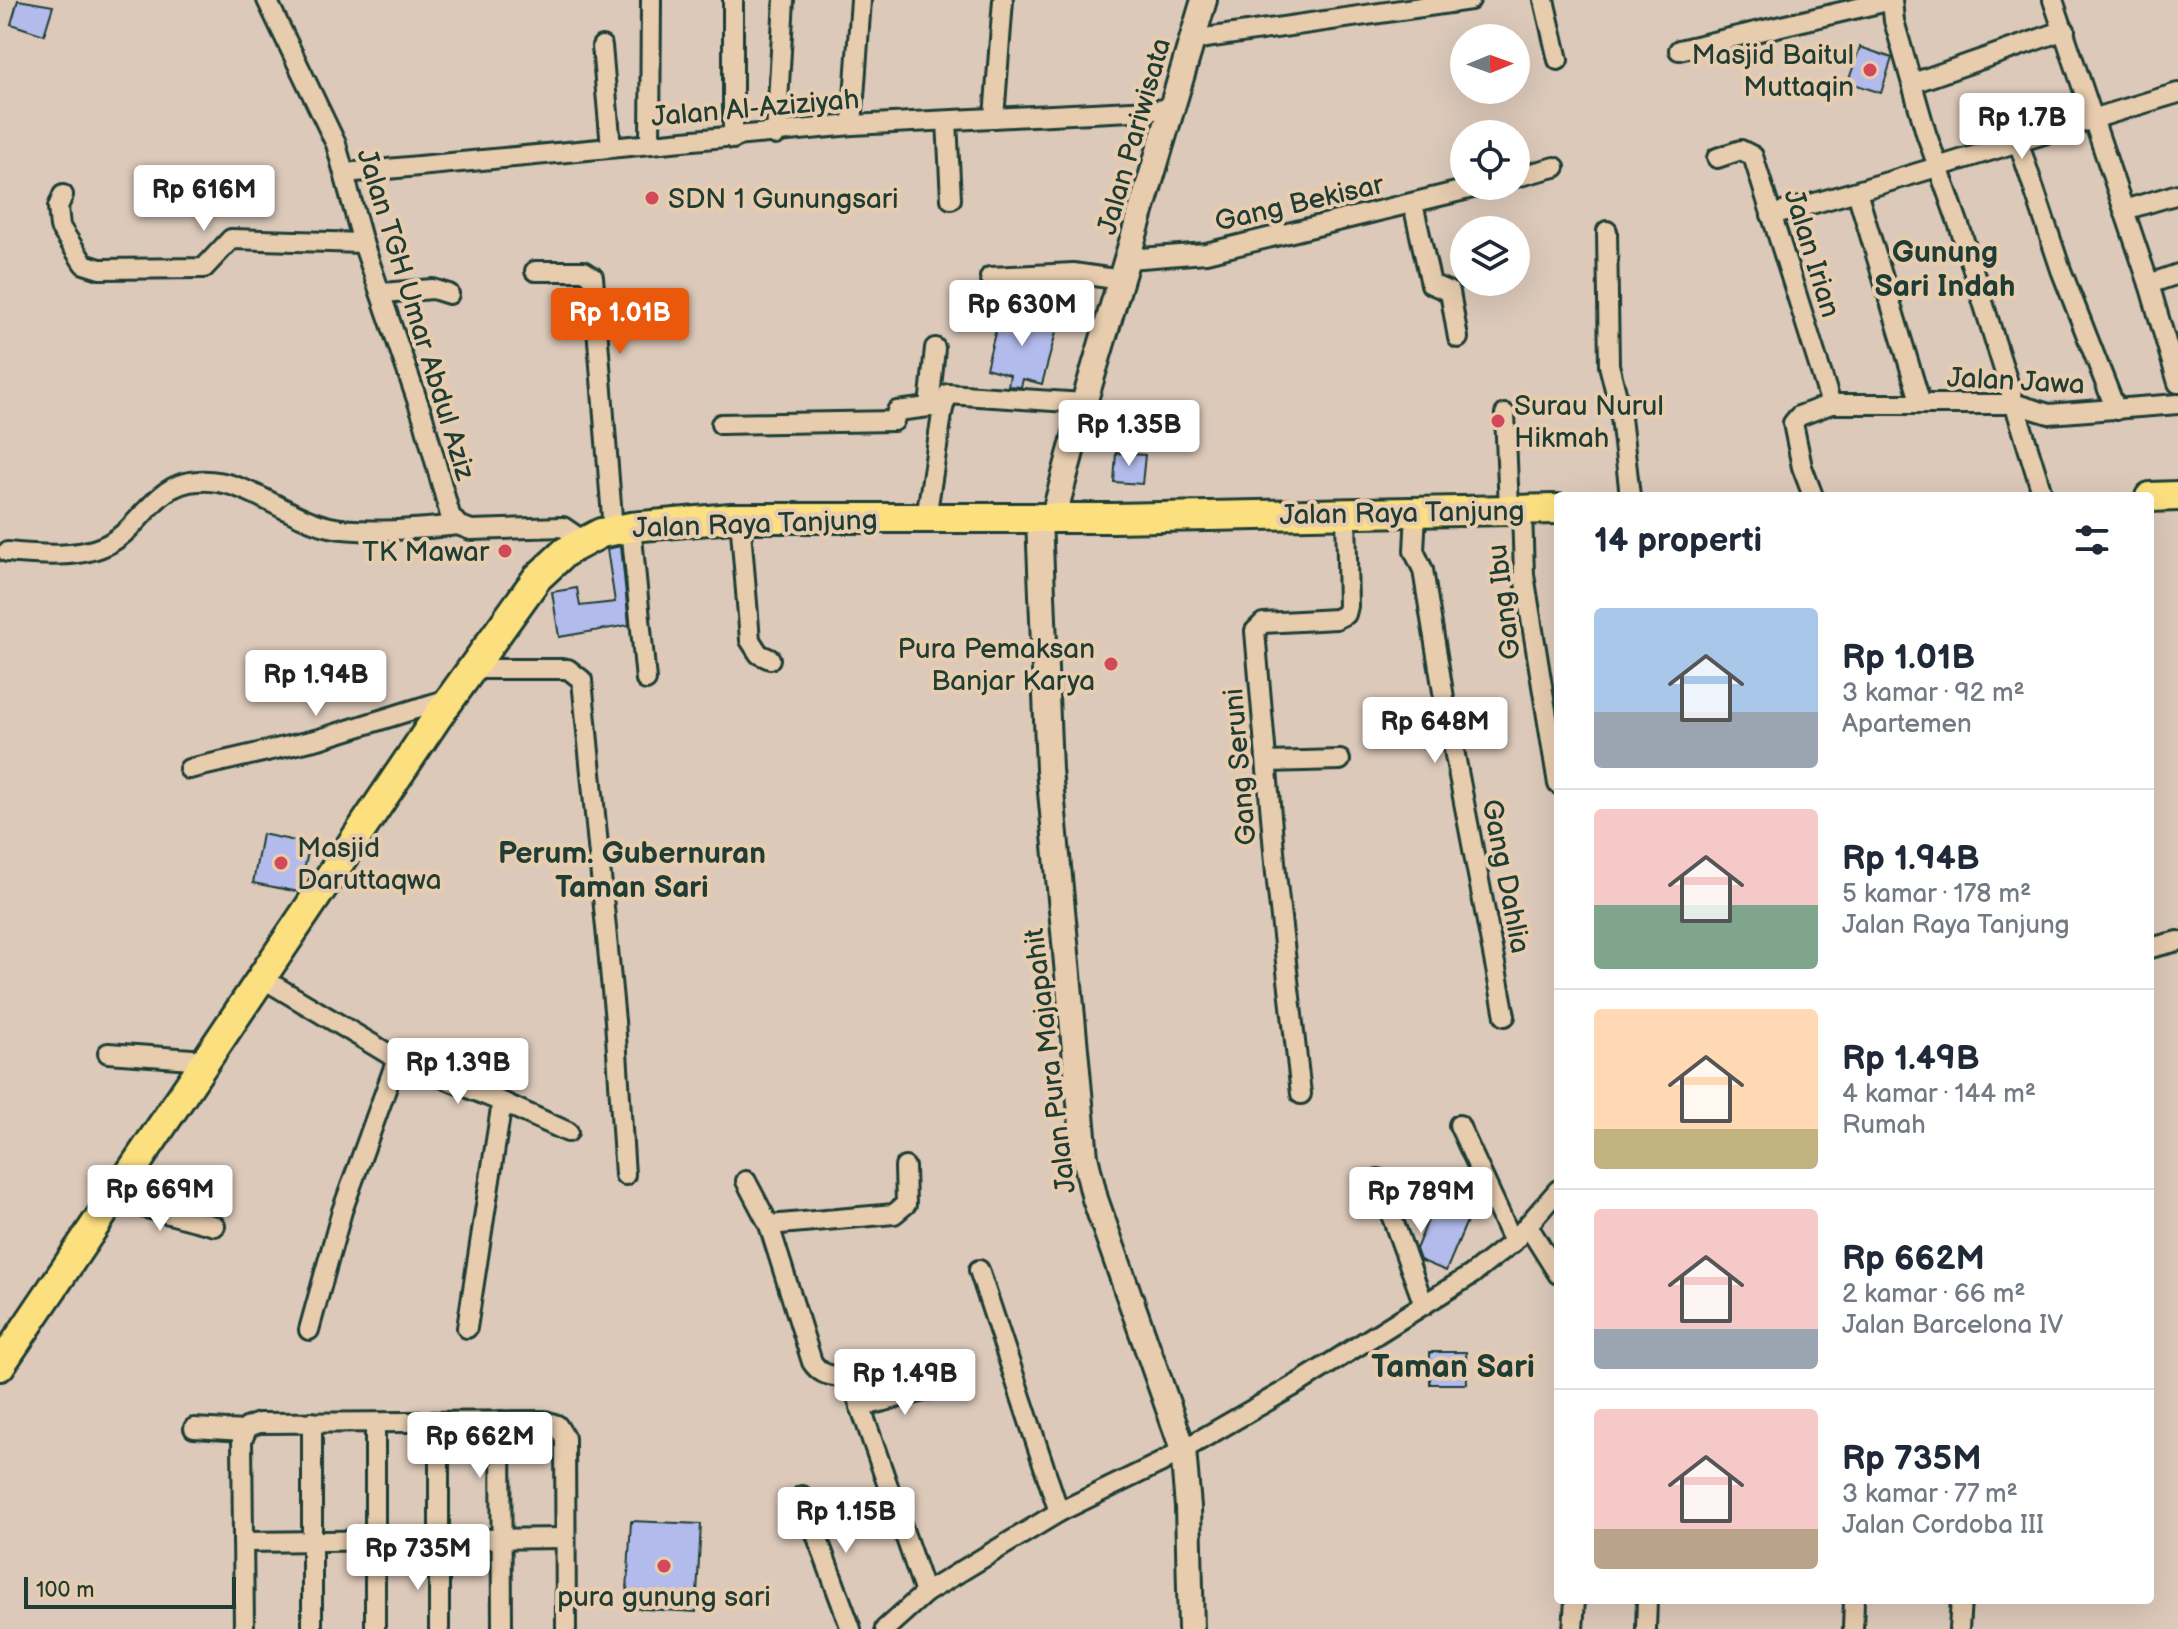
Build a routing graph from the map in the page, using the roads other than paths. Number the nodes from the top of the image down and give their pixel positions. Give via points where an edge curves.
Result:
1 (267, 0) edge
2 (651, 0) edge
3 (733, 0) edge
4 (784, 0) edge
5 (861, 0) edge
6 (1003, 0) edge
7 (1204, 0) edge
8 (1470, 0) edge
9 (1544, 0) edge
10 (1892, 0) edge
11 (2053, 0) edge
12 (2065, 30) junction
13 (1192, 40) junction
14 (602, 46) dead end
15 (1679, 50) dead end
16 (1558, 60) dead end
17 (1913, 83) junction
18 (2178, 93) edge
19 (1171, 109) junction
20 (2095, 117) junction
21 (994, 118) junction
22 (947, 121) junction
23 (852, 125) junction
24 (776, 135) junction
25 (733, 139) junction
26 (2018, 141) junction
27 (650, 144) junction
28 (611, 147) junction
29 (1717, 158) dead end
30 (1937, 164) junction
31 (1555, 167) dead end
32 (345, 173) junction
33 (1530, 173) edge
34 (1857, 192) junction
35 (1450, 194) edge
36 (2178, 194) edge
37 (63, 195) dead end
38 (951, 199) dead end
39 (1413, 204) junction
40 (2124, 210) junction
41 (1771, 215) junction
42 (1607, 231) dead end
43 (363, 243) junction
44 (1125, 269) junction
45 (535, 271) dead end
46 (2178, 274) edge
47 (990, 277) dead end
48 (2149, 284) junction
49 (382, 293) junction
50 (449, 294) dead end
51 (1458, 338) dead end
52 (935, 348) dead end
53 (2178, 383) edge
54 (1084, 403) junction
55 (1831, 404) junction
56 (1921, 404) junction
57 (2016, 404) junction
58 (2178, 404) edge
59 (936, 407) junction
60 (2116, 410) junction
61 (1505, 414) dead end
62 (721, 424) dead end
63 (1630, 492) edge
64 (1812, 492) edge
65 (2042, 492) edge
66 (2178, 496) edge
67 (2154, 497) edge
68 (1515, 509) junction
69 (1554, 509) edge
70 (1416, 512) junction
71 (1346, 514) junction
72 (740, 518) junction
73 (926, 518) junction
74 (1046, 519) junction
75 (458, 525) junction
76 (622, 528) junction
77 (582, 540) junction
78 (7, 552) dead end
79 (770, 659) dead end
80 (475, 669) junction
81 (646, 680) dead end
82 (451, 698) junction
83 (1554, 759) edge
84 (1340, 760) dead end
85 (1267, 762) junction
86 (189, 769) dead end
87 (2178, 941) edge
88 (2154, 947) edge
89 (262, 978) junction
90 (1505, 1016) dead end
91 (108, 1053) dead end
92 (397, 1059) junction
93 (206, 1060) junction
94 (1301, 1094) dead end
95 (502, 1102) junction
96 (1459, 1125) dead end
97 (568, 1132) dead end
98 (905, 1167) dead end
99 (625, 1175) dead end
100 (1378, 1179) dead end
101 (746, 1181) dead end
102 (1554, 1195) edge
103 (115, 1200) junction
104 (769, 1225) junction
105 (215, 1226) dead end
106 (1528, 1226) junction
107 (1513, 1242) junction
108 (1554, 1268) edge
109 (979, 1270) dead end
110 (1424, 1305) junction
111 (467, 1328) dead end
112 (309, 1330) dead end
113 (0, 1366) edge
114 (940, 1387) dead end
115 (860, 1407) junction
116 (501, 1421) junction
117 (312, 1422) junction
118 (439, 1422) junction
119 (375, 1423) junction
120 (194, 1428) dead end
121 (249, 1428) junction
122 (1183, 1449) junction
123 (802, 1496) dead end
124 (1059, 1512) junction
125 (565, 1538) junction
126 (502, 1539) junction
127 (373, 1540) junction
128 (312, 1541) junction
129 (243, 1542) junction
130 (439, 1548) junction
131 (925, 1593) junction
132 (1575, 1604) edge
133 (1647, 1604) edge
134 (1854, 1604) edge
135 (1961, 1604) edge
136 (244, 1629) edge
137 (312, 1629) edge
138 (375, 1629) edge
139 (439, 1629) edge
140 (502, 1629) edge
141 (566, 1629) edge
142 (851, 1629) edge
143 (885, 1629) edge
144 (1191, 1629) edge
145 (1573, 1629) edge
146 (1646, 1629) edge
147 (1853, 1629) edge
148 (1959, 1629) edge

1 - 32 street, Jalan TGH Umar Abdul Aziz
2 - 27 street
3 - 25 street
4 - 24 street
5 - 23 street
6 - 21 street
7 - 13 street, Jalan Pariwisata
8 - 13 street
9 - 16 street
10 - 15 street
10 - 17 street
11 - 12 street
12 - 17 street
12 - 20 street
13 - 19 street, Jalan Pariwisata
14 - 28 street
17 - 30 street
18 - 20 street
19 - 21 street, Jalan Al-Aziziyah
19 - 44 street, Jalan Pariwisata
20 - 26 street
20 - 40 street
21 - 22 street, Jalan Al-Aziziyah
22 - 23 street, Jalan Al-Aziziyah
22 - 38 street
23 - 24 street, Jalan Al-Aziziyah
24 - 25 street, Jalan Al-Aziziyah
25 - 27 street, Jalan Al-Aziziyah
26 - 30 street
26 - 60 street
27 - 28 street, Jalan Al-Aziziyah
28 - 32 street, Jalan Al-Aziziyah
29 - 41 street, Jalan Irian via 1741,150 1751,153
30 - 34 street
30 - 57 street
31 - 33 street
32 - 43 street, Jalan TGH Umar Abdul Aziz
34 - 41 street
34 - 56 street
35 - 39 street, Gang Bekisar
36 - 40 street
37 - 43 street via 58,215 64,234 81,261 100,269 204,268 231,239
39 - 44 street, Gang Bekisar
39 - 51 street via 1431,284 1450,292
40 - 48 street
41 - 55 street, Jalan Irian
42 - 63 street via 1609,365
43 - 49 street, Jalan TGH Umar Abdul Aziz
44 - 47 street, Gang Bekisar
44 - 54 street, Jalan Pariwisata
45 - 76 street via 584,271 593,277
46 - 48 street
48 - 53 street
49 - 50 street via 433,289
49 - 75 street, Jalan TGH Umar Abdul Aziz via 448,511
52 - 59 street
54 - 59 street via 948,394
54 - 74 street, Jalan Pariwisata
55 - 56 street, Jalan Jawa
55 - 64 street, Jalan Jawa via 1796,418 1793,426
56 - 57 street, Jalan Jawa
57 - 60 street, Jalan Jawa via 2049,414
57 - 65 street
58 - 60 street, Jalan Jawa
59 - 62 street via 897,411 894,421
59 - 73 street
61 - 68 street, Gang Ibu
66 - 67 main road
68 - 69 main road, Jalan Raya Tanjung
68 - 70 main road, Jalan Raya Tanjung
68 - 83 street, Gang Ibu
70 - 71 main road, Jalan Raya Tanjung
70 - 90 street, Gang Dahlia via 1414,553 1423,570
71 - 74 main road, Jalan Raya Tanjung
71 - 85 street, Gang Seruni via 1346,614 1338,619 1263,623 1256,630
72 - 73 main road, Jalan Raya Tanjung
72 - 76 main road, Jalan Raya Tanjung
72 - 79 street via 750,640
73 - 74 main road, Jalan Raya Tanjung
74 - 122 street, Jalan Pura Majapahit via 1049,770 1085,1157
75 - 77 street, Jalan TGH Umar Abdul Aziz via 475,530 563,527
75 - 78 street via 331,527 226,482 196,481 173,487 108,545 58,554
76 - 77 main road, Jalan Raya Tanjung
76 - 81 street
77 - 80 main road, Jalan Raya Tanjung via 537,578
80 - 82 main road, Jalan Raya Tanjung
80 - 99 street via 568,669 582,680
82 - 86 street via 319,739
82 - 89 main road, Jalan Raya Tanjung
84 - 85 street
85 - 94 street, Gang Seruni
87 - 88 street
89 - 92 street
89 - 93 main road, Jalan Raya Tanjung
91 - 93 street
92 - 95 street
92 - 112 street via 342,1211
93 - 103 main road, Jalan Raya Tanjung
95 - 97 street
95 - 111 street
96 - 107 street
98 - 104 street via 906,1204 894,1214
100 - 110 street
101 - 104 street
102 - 106 street
103 - 105 street
103 - 113 main road, Jalan Raya Tanjung
104 - 115 street via 812,1362 828,1377 849,1381
106 - 107 street
106 - 108 street
107 - 110 street
109 - 124 street
110 - 122 street
114 - 115 street
115 - 131 street
116 - 118 street
116 - 125 street via 551,1422 561,1429
116 - 126 street
117 - 119 street
117 - 121 street
117 - 128 street
118 - 119 street
118 - 130 street
119 - 127 street
120 - 121 street
121 - 129 street
122 - 124 street
122 - 144 street, Jalan Pura Majapahit
123 - 142 street
124 - 131 street
125 - 126 street
125 - 141 street
126 - 130 street
126 - 140 street
127 - 128 street
127 - 130 street
127 - 138 street
128 - 129 street
128 - 137 street
129 - 136 street
130 - 139 street
131 - 143 street
132 - 145 street
133 - 146 street
134 - 147 street
135 - 148 street

